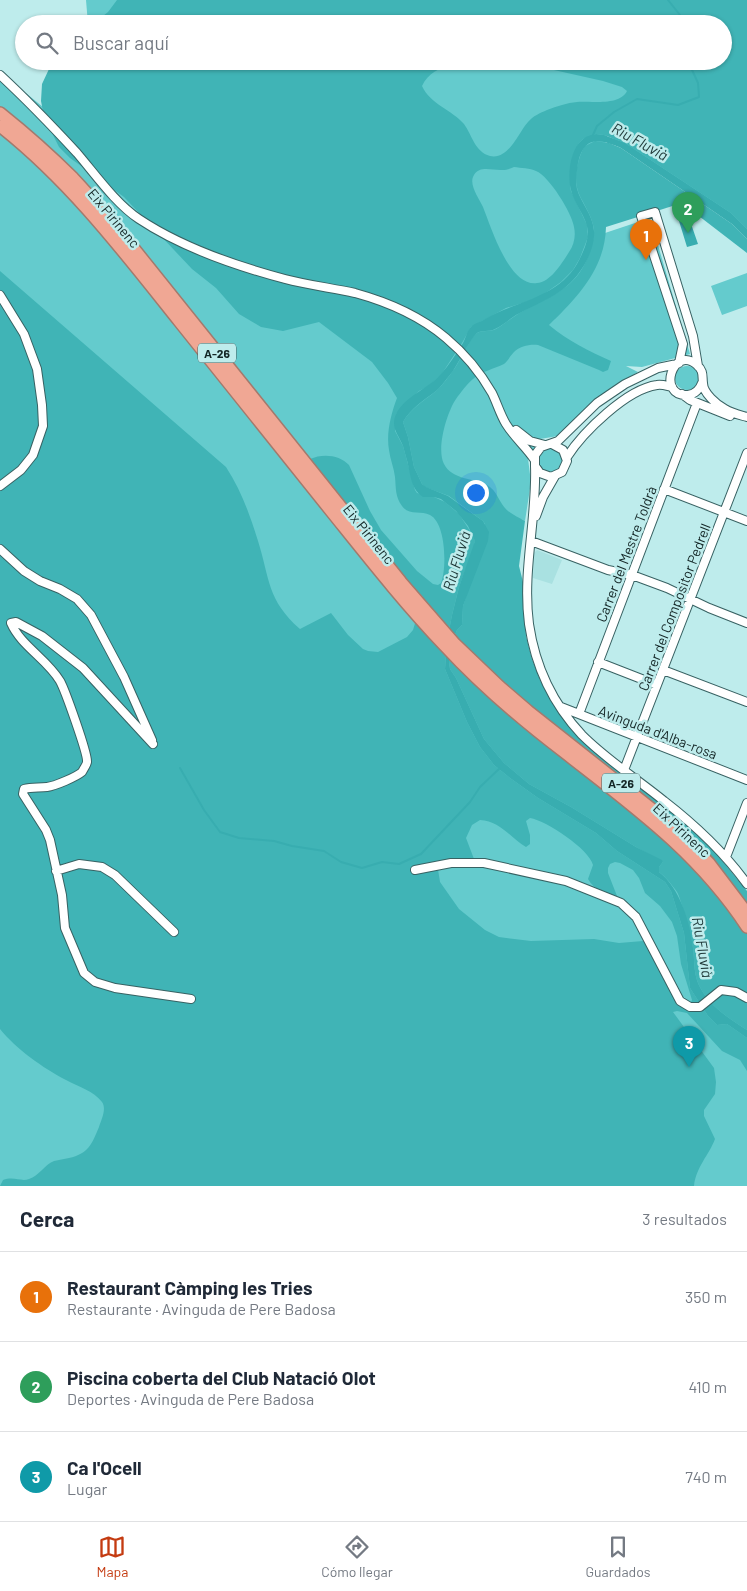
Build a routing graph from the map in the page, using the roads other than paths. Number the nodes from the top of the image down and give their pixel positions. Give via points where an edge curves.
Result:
1 (0, 75) edge
2 (0, 113) edge
3 (0, 126) edge
4 (0, 295) edge
5 (678, 364) junction
6 (698, 366) junction
7 (702, 383) junction
8 (672, 387) junction
9 (682, 394) junction
10 (697, 403) junction
11 (499, 407) junction
12 (747, 417) edge
13 (747, 422) edge
14 (548, 445) junction
15 (747, 453) edge
16 (567, 457) junction
17 (535, 463) junction
18 (555, 476) junction
19 (0, 486) edge
20 (664, 489) junction
21 (724, 512) junction
22 (747, 521) edge
23 (534, 522) junction
24 (531, 541) junction
25 (0, 549) edge
26 (632, 575) junction
27 (690, 599) junction
28 (747, 623) edge
29 (598, 662) junction
30 (663, 670) junction
31 (657, 685) junction
32 (747, 702) edge
33 (560, 707) junction
34 (579, 714) junction
35 (637, 737) junction
36 (624, 770) junction
37 (747, 780) edge
38 (747, 803) edge
39 (726, 857) junction
40 (415, 870) dead end
41 (56, 871) junction
42 (747, 884) edge
43 (747, 913) edge
44 (747, 927) edge
45 (174, 932) dead end
46 (747, 998) edge
47 (191, 999) dead end

1 - 11 street via 28,100 138,219 184,244 215,256 270,275 363,296 415,316 464,355
2 - 43 highway, Eix Pirinenc / A-26 via 67,172 98,206 401,582 455,644 528,711 672,825 709,863
3 - 44 highway, Eix Pirinenc / A-26 via 32,152 80,200 418,617 478,680 523,720 664,831 713,881
4 - 19 street via 24,334 37,369 43,426 33,455 21,470
5 - 6 street via 691,362
5 - 6 street via 683,344 641,216 655,212 693,336
5 - 8 street via 670,375
5 - 14 street via 658,368 625,384 597,403 563,437
6 - 7 street via 702,372
7 - 9 street via 693,394
7 - 12 street via 706,392 725,409
8 - 9 street
8 - 16 street via 656,385 624,400 588,430
9 - 10 street
10 - 13 street
10 - 20 street, Carrer del Mestre Toldrà
11 - 14 street via 522,436 530,442
11 - 17 street via 507,425
14 - 16 street via 560,447
14 - 17 street via 537,451
15 - 21 street, Carrer del Compositor Pedrell
16 - 18 street via 565,469
17 - 18 street via 543,475
17 - 23 street
18 - 23 street
20 - 21 street
20 - 26 street, Carrer del Mestre Toldrà
21 - 22 street
21 - 27 street, Carrer del Compositor Pedrell
23 - 24 street
24 - 26 street via 608,570
24 - 33 street via 527,592 531,636 538,664
25 - 41 street via 32,576 77,599 91,615 124,677 153,744 84,668 42,636 16,622 11,623 18,636 61,682 85,748 87,762 81,772 48,787 31,787 23,794 46,830
26 - 27 street
26 - 29 street, Carrer del Mestre Toldrà
27 - 28 street
27 - 30 street, Carrer del Compositor Pedrell
29 - 31 street
29 - 34 street, Carrer del Mestre Toldrà
30 - 31 street, Carrer del Compositor Pedrell
30 - 32 street
31 - 35 street, Carrer del Compositor Pedrell
33 - 34 street, Avinguda d'Alba-rosa
33 - 36 street via 582,735
34 - 35 street, Avinguda d'Alba-rosa
35 - 36 street, Carrer del Compositor Pedrell
35 - 37 street, Avinguda d'Alba-rosa
36 - 39 street via 687,820
38 - 39 street
39 - 42 street
40 - 46 street via 451,863 484,864 566,881 621,903 636,917 680,1001 690,1007 700,1007 721,990
41 - 45 street via 79,864 102,867 115,875
41 - 47 street via 65,928 84,973 94,982 115,988

